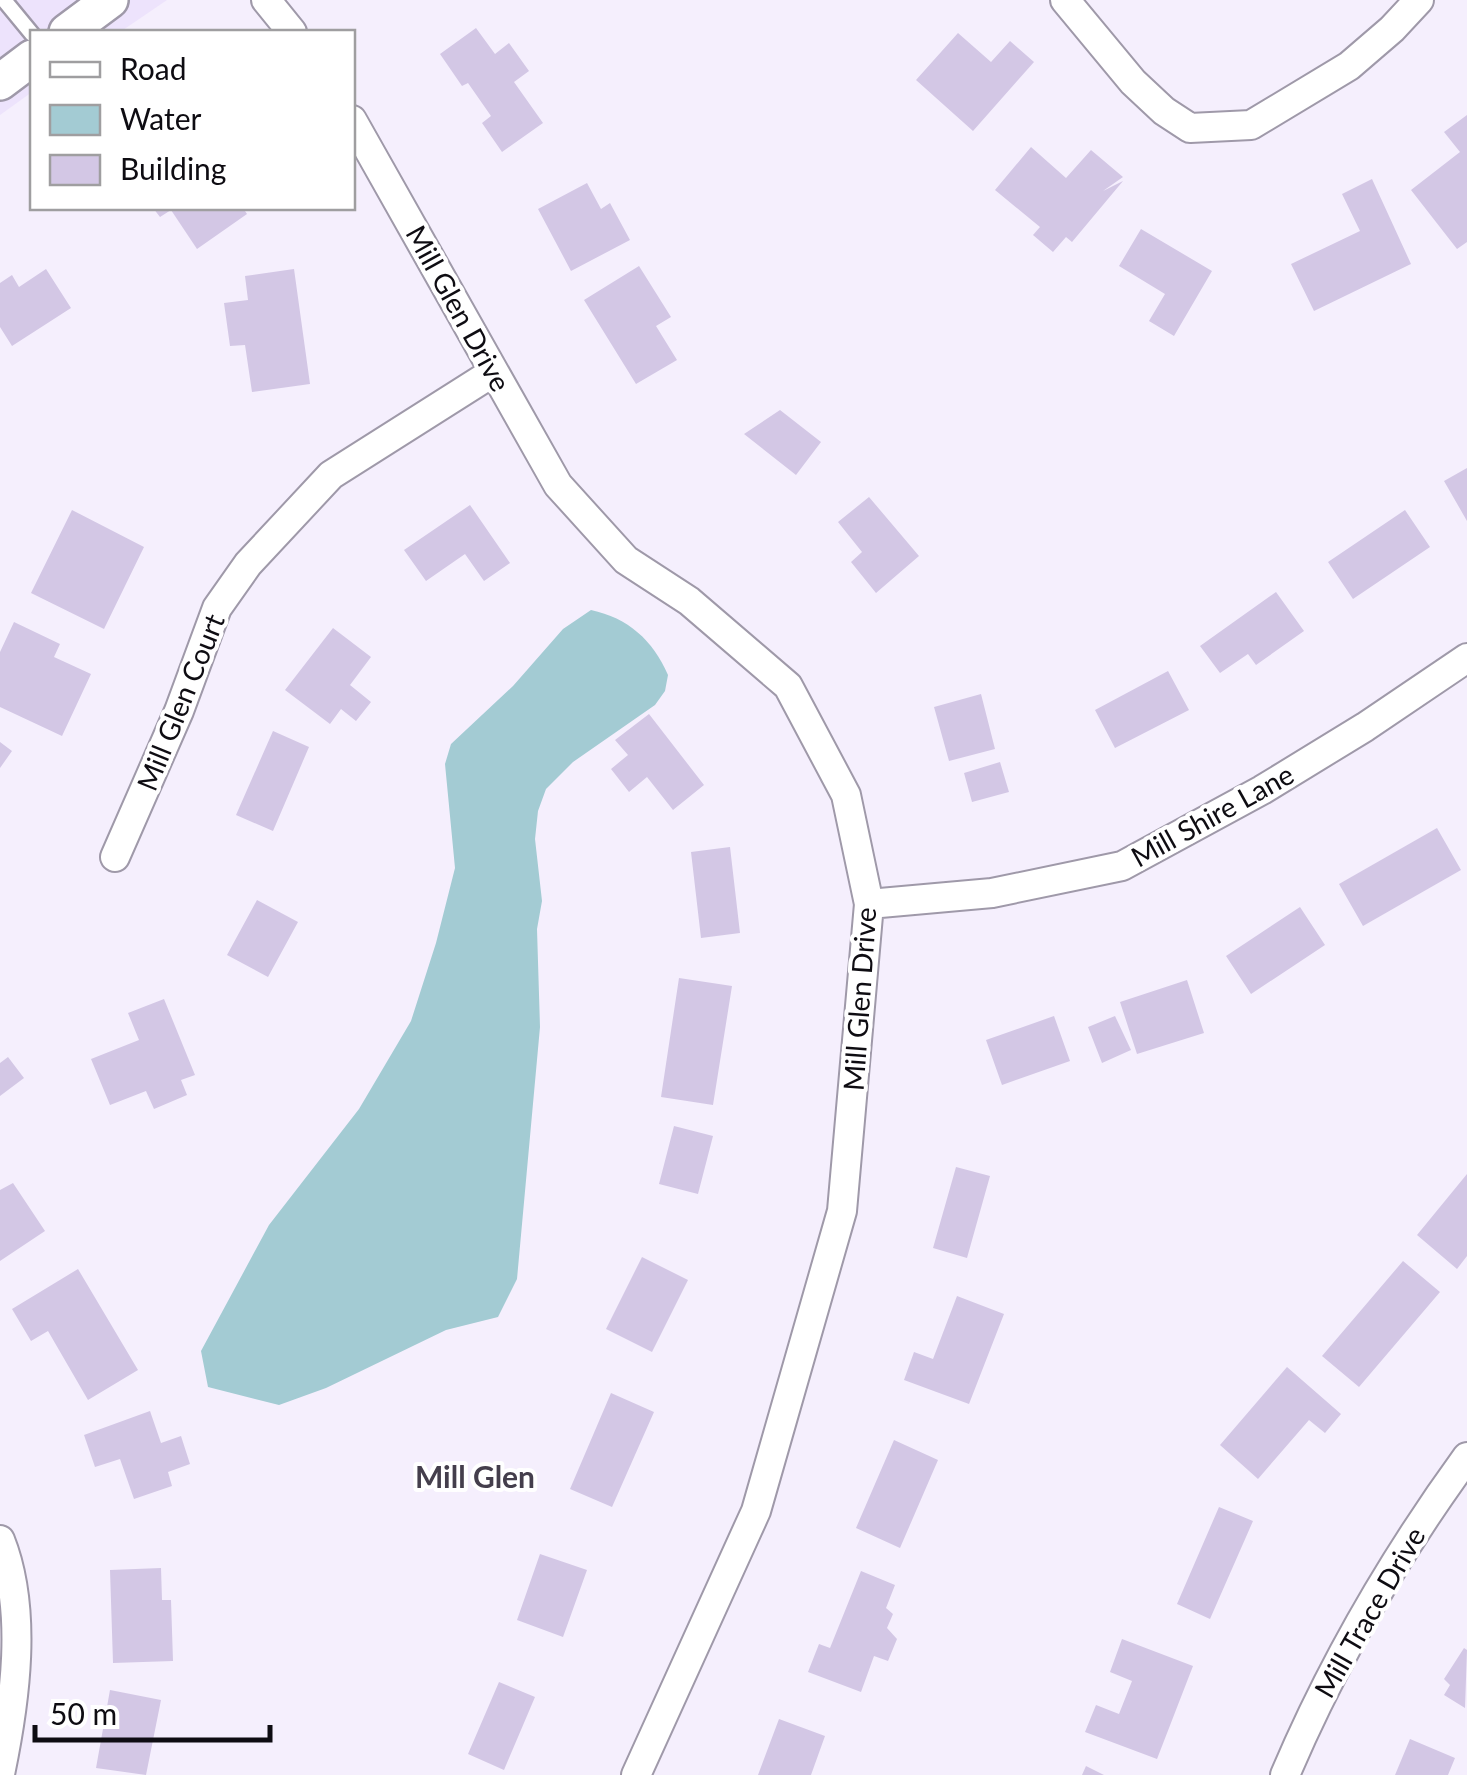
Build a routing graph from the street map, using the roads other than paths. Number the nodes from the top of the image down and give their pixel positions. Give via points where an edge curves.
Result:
1 (4, 0) edge
2 (110, 0) edge
3 (266, 0) edge
4 (1065, 0) edge
5 (1419, 0) edge
6 (70, 30) edge
7 (290, 30) edge
8 (30, 32) edge
9 (30, 60) edge
10 (0, 82) edge
11 (355, 125) edge
12 (492, 374) junction
13 (1467, 658) edge
14 (116, 857) dead end
15 (870, 904) junction
16 (1467, 1457) edge
17 (0, 1540) edge
18 (0, 1774) edge
19 (636, 1775) edge
20 (1286, 1775) edge

1 - 8 lane
2 - 6 street
3 - 7 street
4 - 5 street via 1134,82 1190,128 1252,125 1349,66
9 - 10 street
11 - 12 street, Mill Glen Drive
12 - 14 street, Mill Glen Court via 331,475 248,564 217,608
12 - 15 street, Mill Glen Drive via 558,486 626,560 689,602 788,686 846,796
13 - 15 street, Mill Shire Lane via 1262,790 1122,866 992,894
15 - 19 street, Mill Glen Drive via 842,1211 756,1511
16 - 20 street, Mill Trace Drive via 1411,1534 1317,1700
17 - 18 street via 17,1650

